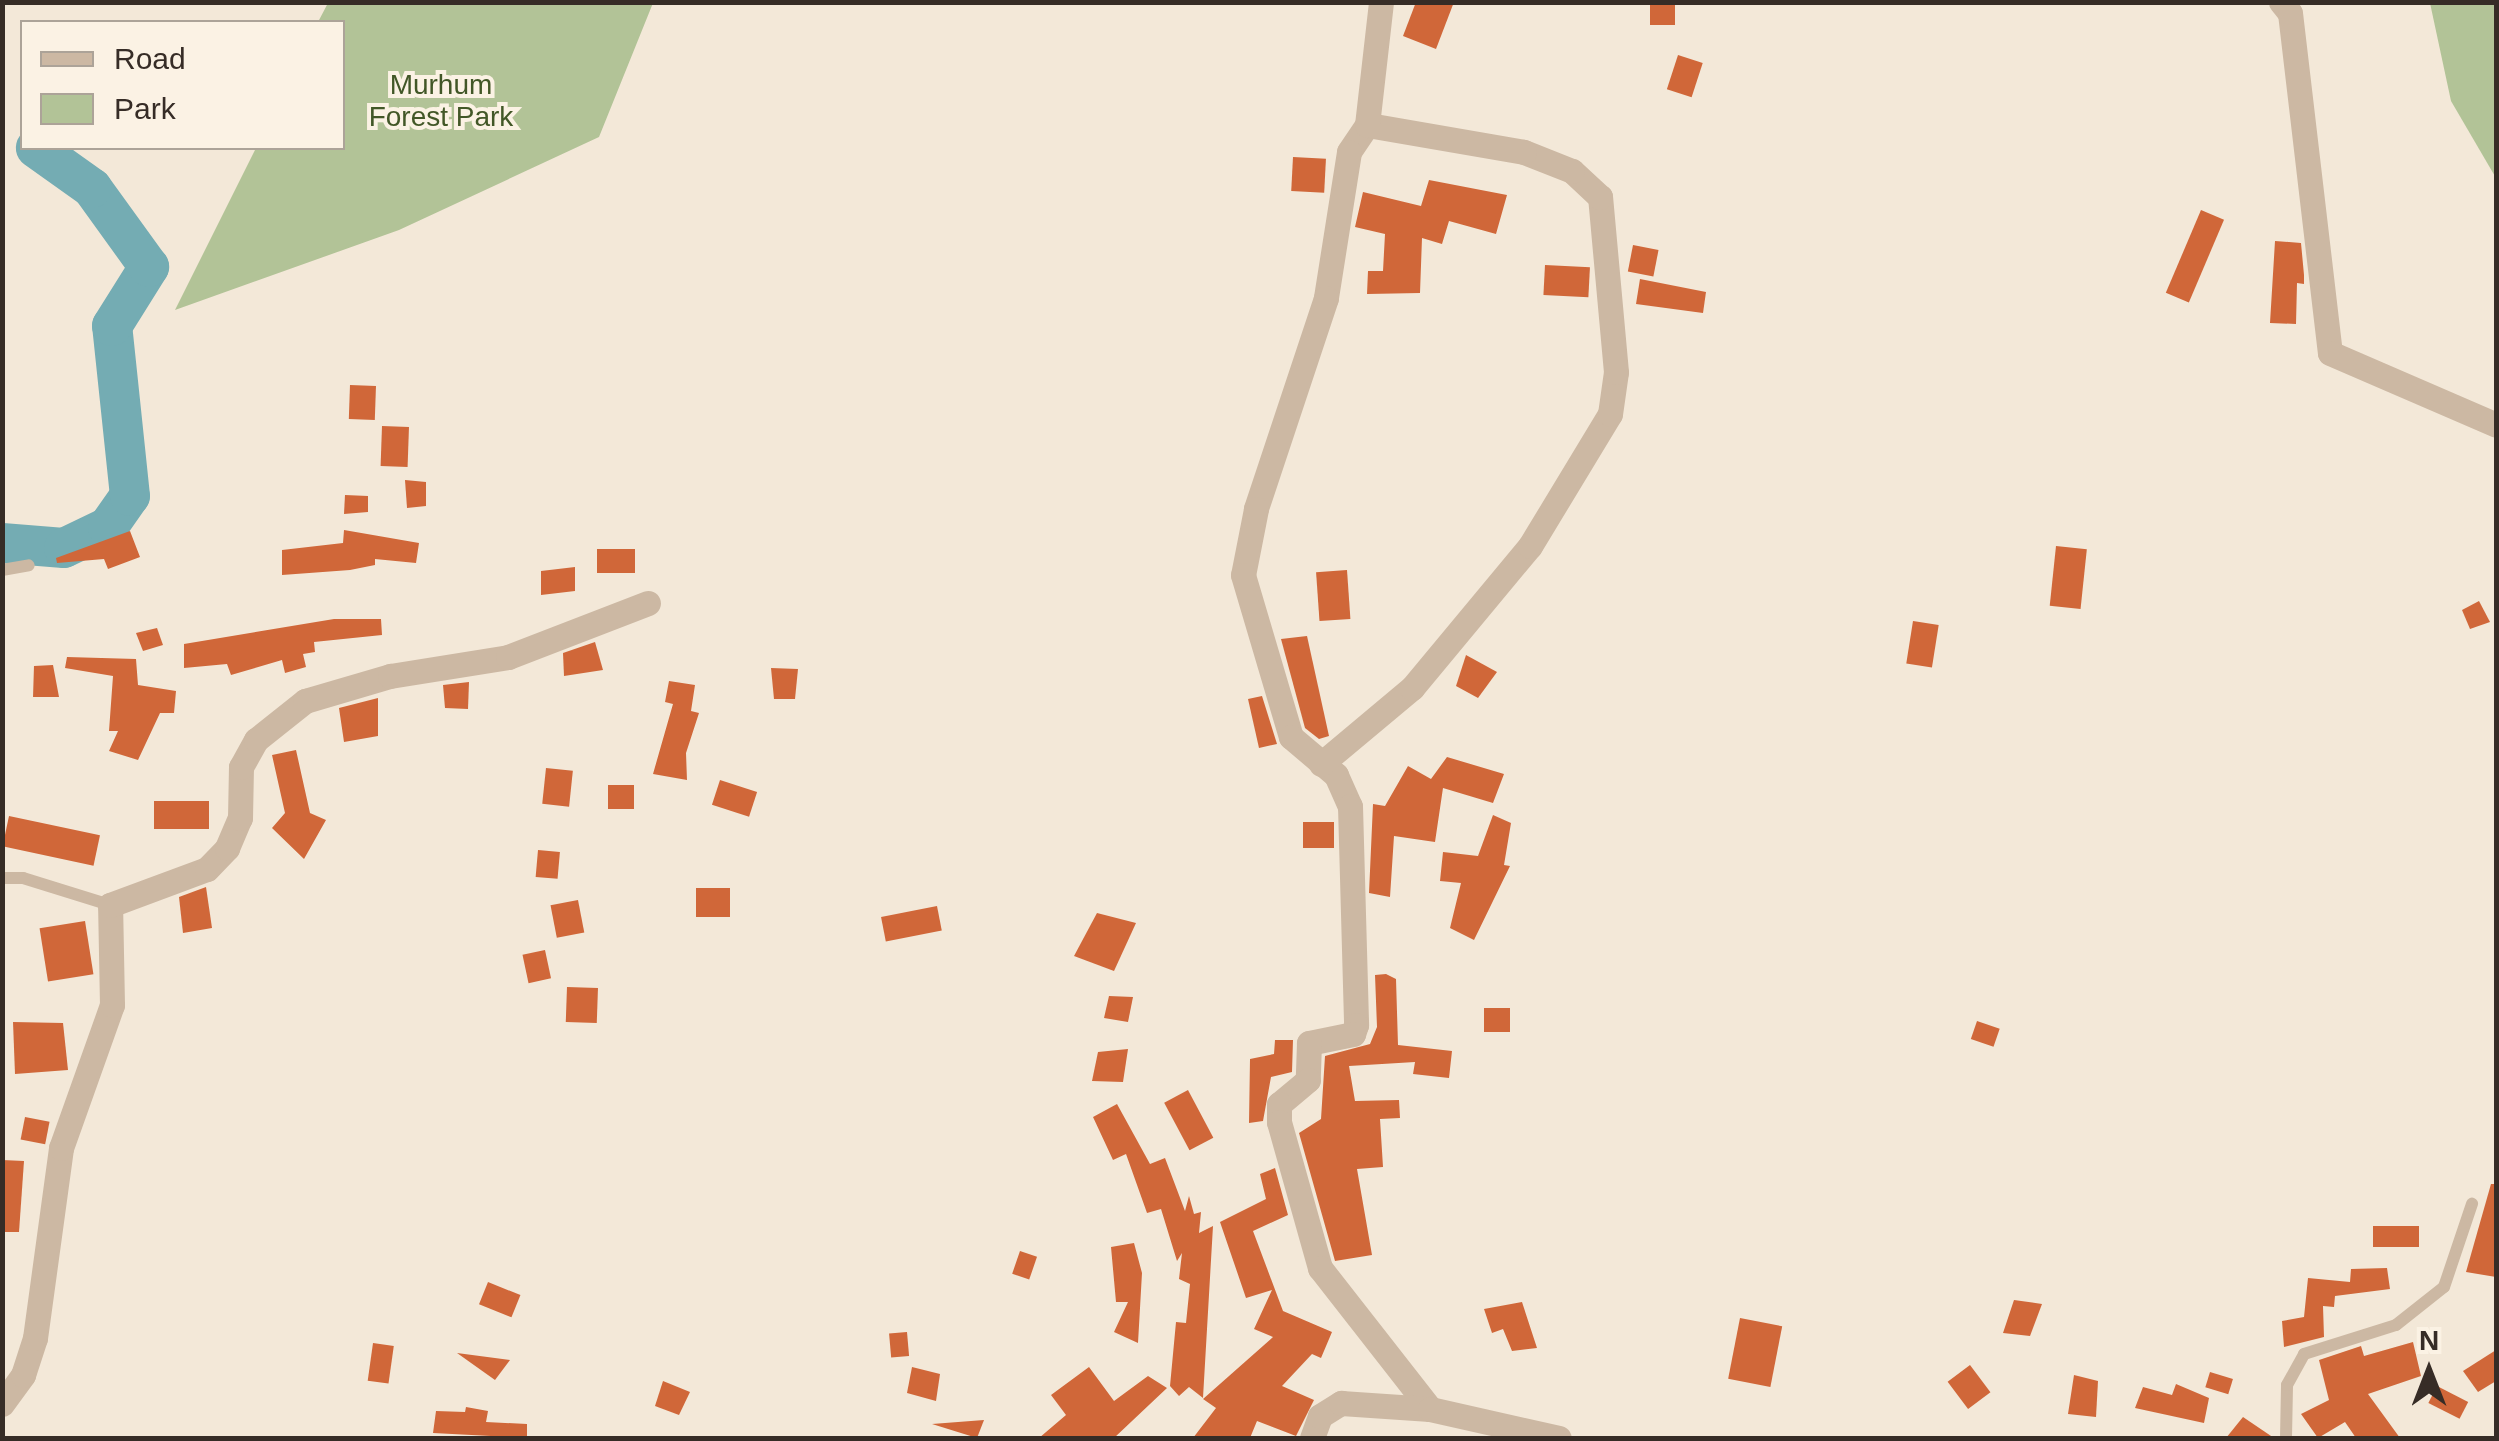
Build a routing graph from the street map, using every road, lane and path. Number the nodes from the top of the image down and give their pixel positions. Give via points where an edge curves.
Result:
1 (1381, 2) edge
2 (2281, 2) edge
3 (1368, 125) junction
4 (2496, 426) edge
5 (30, 565) dead end
6 (2, 570) edge
7 (648, 603) dead end
8 (1321, 764) junction
9 (2, 878) edge
10 (110, 905) junction
11 (2472, 1204) dead end
12 (2, 1404) edge
13 (1430, 1409) junction
14 (1312, 1438) edge
15 (1559, 1438) edge
16 (2286, 1438) edge

1 - 3 street
2 - 4 street via 2290,13 2330,353
3 - 8 street via 1349,152 1326,298 1244,562 1249,608 1291,737
3 - 8 street via 1524,152 1572,171 1600,197 1616,372 1610,414 1530,546 1412,688
5 - 6 lane
7 - 10 street via 508,658 390,676 304,700 256,740 240,766 240,818 227,848 207,869
8 - 13 street via 1336,775 1350,806 1356,1025 1353,1034 1308,1043 1308,1080 1279,1104 1279,1122 1320,1268
9 - 10 lane via 24,878
10 - 12 street via 112,1005 61,1148 24,1376
11 - 16 lane via 2444,1286 2396,1325 2304,1354 2287,1385
13 - 14 street via 1341,1404 1320,1416
13 - 15 street

